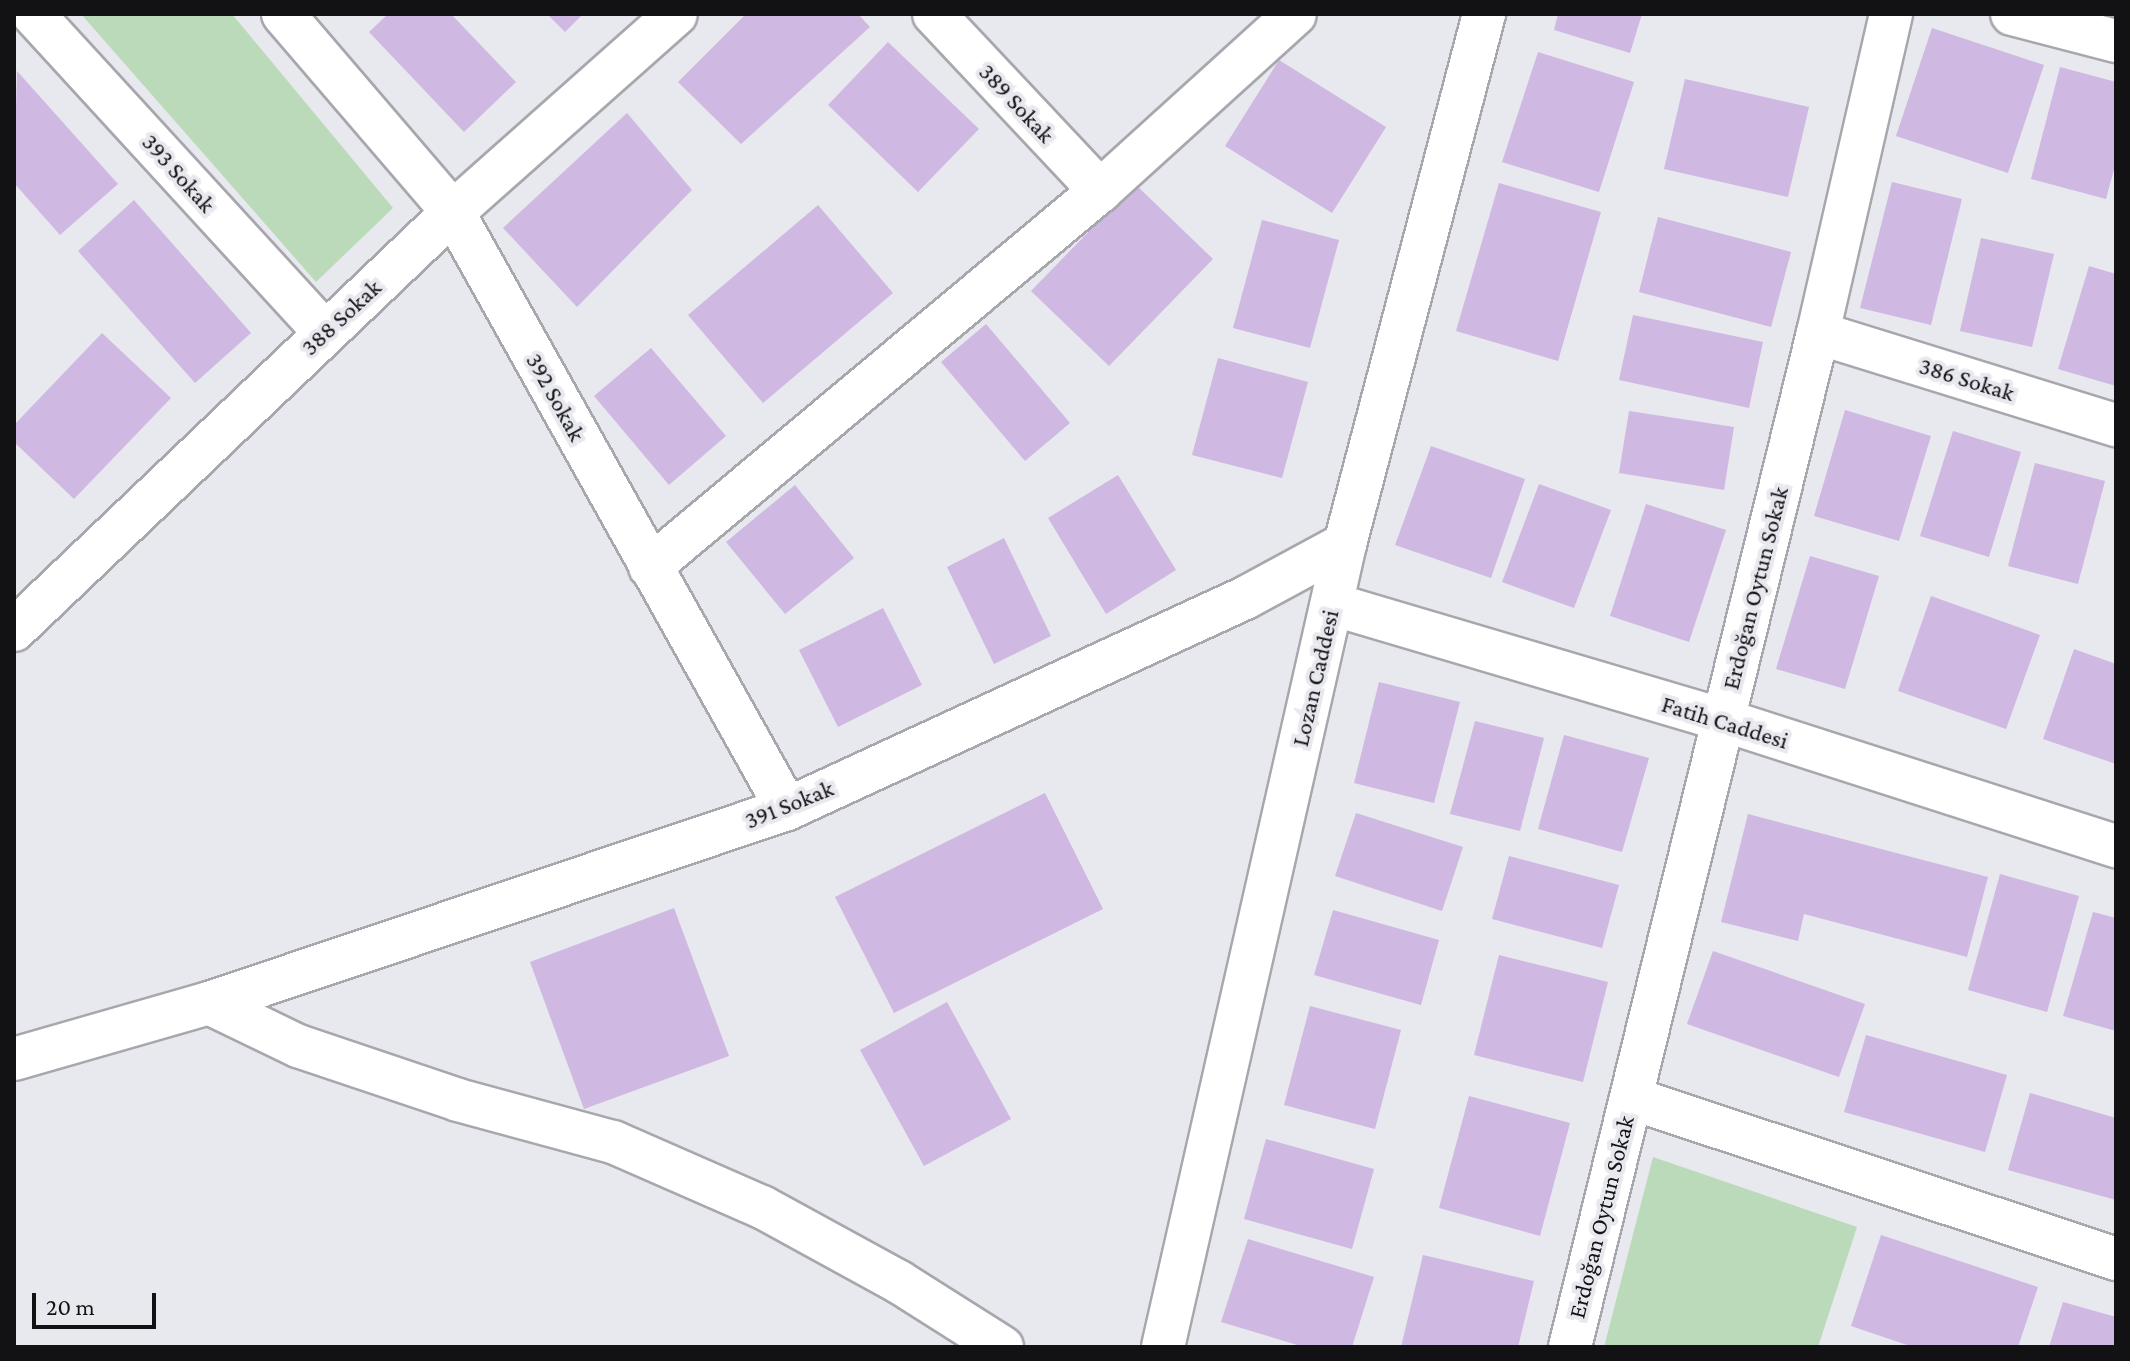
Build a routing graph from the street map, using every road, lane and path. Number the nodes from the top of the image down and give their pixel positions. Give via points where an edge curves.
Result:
1 (33, 14) edge
2 (283, 14) edge
3 (676, 14) edge
4 (934, 14) edge
5 (1295, 14) edge
6 (1484, 14) edge
7 (1891, 14) edge
8 (2012, 14) edge
9 (2116, 41) edge
10 (1100, 191) junction
11 (453, 212) junction
12 (324, 332) junction
13 (1818, 333) junction
14 (2116, 425) edge
15 (1345, 544) junction
16 (650, 567) junction
17 (1332, 604) junction
18 (14, 630) edge
19 (1723, 720) junction
20 (787, 809) junction
21 (2116, 846) edge
22 (209, 1003) junction
23 (14, 1059) edge
24 (1631, 1098) junction
25 (2116, 1259) edge
26 (1002, 1347) edge
27 (1163, 1347) edge
28 (1570, 1347) edge

1 - 12 street, 393 Sokak
2 - 11 street, 392 Sokak
3 - 11 street, 388 Sokak
4 - 10 street, 389 Sokak
5 - 10 street
6 - 15 street, Lozan Caddesi
7 - 13 street, Erdoğan Oytun Sokak
8 - 9 street
10 - 16 street
11 - 12 street, 388 Sokak
11 - 16 street, 392 Sokak
12 - 18 street, 388 Sokak
13 - 14 street, 386 Sokak
13 - 19 street, Erdoğan Oytun Sokak
15 - 17 street, Lozan Caddesi
15 - 20 street, 391 Sokak via 1245,598
16 - 20 street, 392 Sokak
17 - 19 street, Fatih Caddesi
17 - 27 street, Lozan Caddesi
19 - 21 street, Fatih Caddesi
19 - 24 street, Erdoğan Oytun Sokak
20 - 22 street, 391 Sokak
22 - 23 street, 391 Sokak
22 - 26 street via 298,1046 458,1100 613,1142 762,1207
24 - 25 street
24 - 28 street, Erdoğan Oytun Sokak

